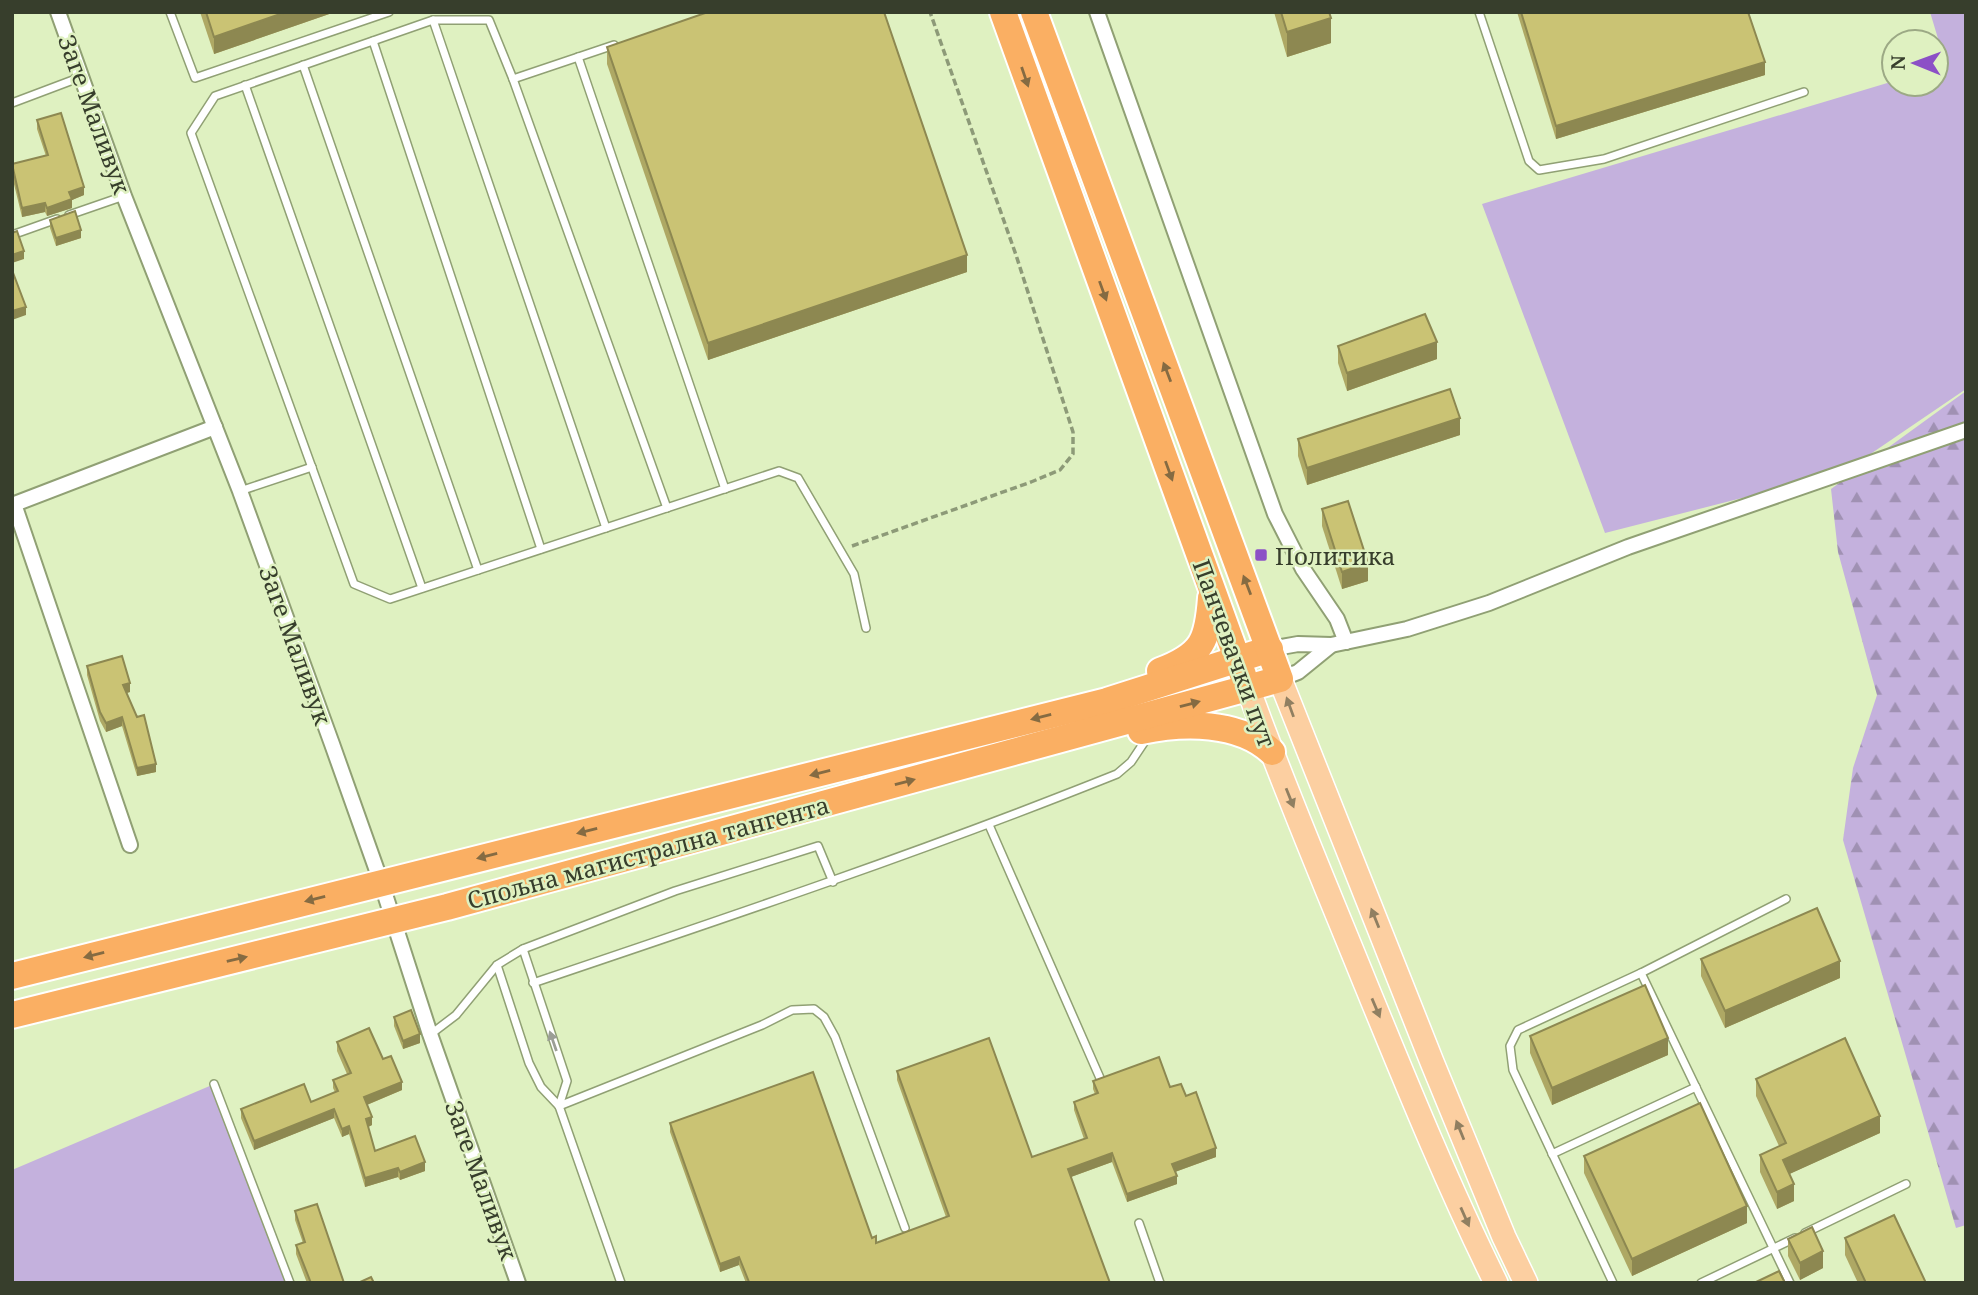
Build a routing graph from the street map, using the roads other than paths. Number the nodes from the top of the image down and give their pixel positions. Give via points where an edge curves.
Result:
1 (58, 12) edge
2 (170, 12) edge
3 (389, 12) edge
4 (1003, 12) edge
5 (1034, 12) edge
6 (1097, 12) edge
7 (1479, 12) edge
8 (433, 20) junction
9 (373, 41) junction
10 (627, 41) edge
11 (578, 57) junction
12 (303, 65) junction
13 (81, 77) junction
14 (513, 79) junction
15 (245, 85) junction
16 (1804, 92) dead end
17 (12, 103) edge
18 (124, 196) junction
19 (12, 235) edge
20 (215, 427) junction
21 (1966, 430) edge
22 (312, 467) junction
23 (725, 489) junction
24 (240, 491) junction
25 (13, 504) edge
26 (667, 508) junction
27 (606, 528) junction
28 (541, 549) junction
29 (478, 570) junction
30 (422, 588) junction
31 (1212, 589) junction
32 (866, 628) dead end
33 (1338, 644) junction
34 (1270, 649) junction
35 (1238, 659) junction
36 (1280, 679) junction
37 (1248, 688) junction
38 (1107, 701) junction
39 (1154, 729) junction
40 (1077, 735) junction
41 (1272, 752) junction
42 (989, 825) junction
43 (130, 845) dead end
44 (381, 882) junction
45 (833, 882) junction
46 (1786, 899) dead end
47 (394, 921) junction
48 (523, 950) junction
49 (497, 965) junction
50 (1640, 972) junction
51 (12, 976) edge
52 (533, 983) junction
53 (12, 1015) edge
54 (430, 1034) junction
55 (1100, 1078) edge
56 (214, 1084) dead end
57 (1696, 1087) junction
58 (559, 1106) junction
59 (1552, 1154) junction
60 (1906, 1184) dead end
61 (1139, 1223) dead end
62 (905, 1228) dead end
63 (1773, 1248) junction
64 (290, 1283) edge
65 (518, 1283) edge
66 (621, 1283) edge
67 (1160, 1283) edge
68 (1496, 1283) edge
69 (1526, 1283) edge
70 (1612, 1283) edge
71 (1701, 1283) edge
72 (1790, 1283) edge

1 - 13 street, Заге Маливук
2 - 3 lane via 195,78
4 -> 31 highway, Панчевачки пут
34 -> 5 highway, Панчевачки пут
6 - 33 street via 1275,514 1303,569 1337,619
7 - 16 lane via 1529,162 1539,170 1604,159
8 - 9 lane
8 - 14 lane via 489,20
8 - 27 lane
9 - 12 lane
9 - 28 lane
10 - 11 lane
11 - 14 lane
11 - 23 lane
12 - 15 lane
12 - 29 lane
13 - 17 lane
13 - 18 street, Заге Маливук
14 - 26 lane
15 - 22 lane via 215,96 191,133
15 - 30 lane
18 - 19 lane
18 - 20 street, Заге Маливук
20 - 24 street, Заге Маливук
20 - 25 street
21 - 33 street via 1628,547 1489,603 1407,629
22 - 24 lane
22 - 30 lane via 354,584 390,599
23 - 26 lane
23 - 32 lane via 779,471 798,478 854,574
24 - 44 street, Заге Маливук
25 - 43 street
26 - 27 lane
27 - 28 lane
28 - 29 lane
29 - 30 lane
31 - 35 highway, Панчевачки пут
31 - 38 highway via 1209,629 1194,652 1146,675
33 - 34 street via 1298,643
33 - 36 street
34 - 35 highway, Спољна магистрална тангента
34 - 36 highway, Панчевачки пут
35 - 37 highway, Панчевачки пут
35 - 38 highway, Спољна магистрална тангента
36 - 37 highway, Спољна магистрална тангента
69 -> 36 main road, Панчевачки пут via 1451,1109
40 -> 37 highway, Спољна магистрална тангента
37 - 41 main road, Панчевачки пут
38 -> 44 highway, Спољна магистрална тангента
39 - 40 highway via 1104,737
39 - 41 highway via 1227,730 1252,737
39 - 42 lane via 1118,774
47 -> 40 highway, Спољна магистрална тангента
41 -> 68 main road, Панчевачки пут via 1443,1170
42 - 45 lane
42 - 55 lane
44 - 47 street, Заге Маливук
44 -> 51 highway, Спољна магистрална тангента
45 - 48 lane via 818,846 675,891
45 - 52 lane
46 - 50 lane
53 -> 47 highway, Спољна магистрална тангента
47 - 54 street, Заге Маливук
48 - 49 lane
48 - 52 lane
49 - 54 lane via 456,1015
49 - 58 lane via 529,1063 541,1087
50 - 57 lane
50 - 59 lane via 1518,1030 1510,1046 1513,1070
58 -> 52 lane via 567,1081
54 - 65 street, Заге Маливук
56 - 64 lane
57 - 59 lane
57 - 63 lane
58 - 62 lane via 792,1010 814,1009 835,1037
58 - 66 lane
59 - 70 lane
60 - 63 lane
61 - 67 lane
63 - 71 lane
63 - 72 lane

